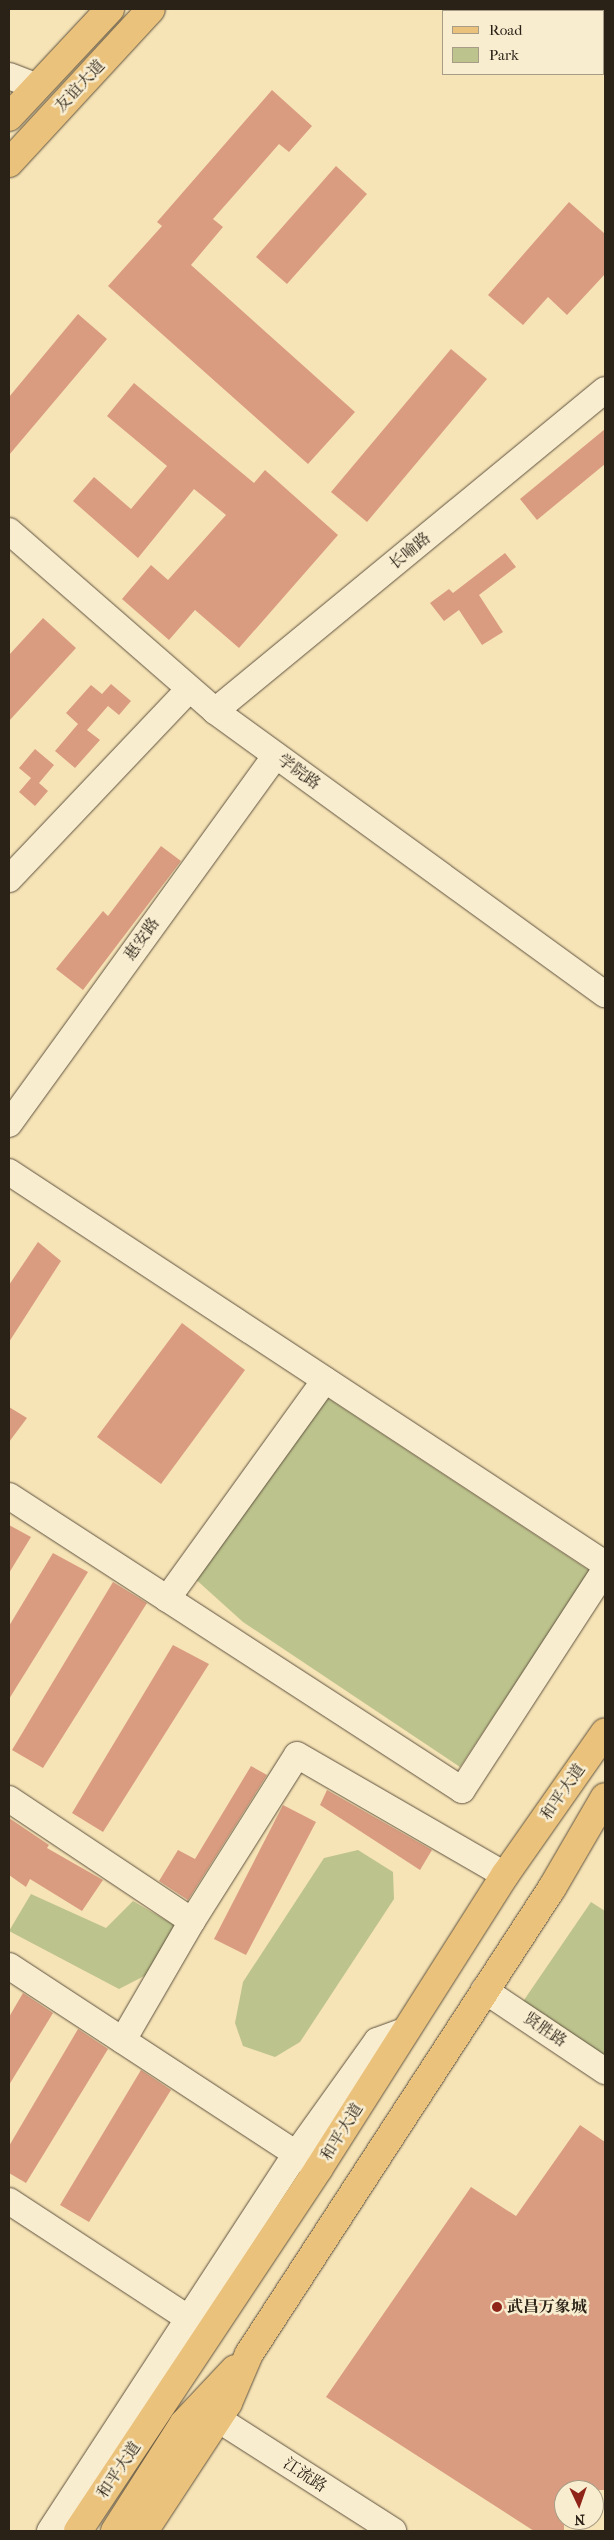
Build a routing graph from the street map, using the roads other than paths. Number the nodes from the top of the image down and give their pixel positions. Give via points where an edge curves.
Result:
1 (110, 9) edge
2 (151, 9) edge
3 (9, 76) edge
4 (37, 87) junction
5 (9, 117) edge
6 (9, 164) edge
7 (605, 390) edge
8 (9, 531) edge
9 (189, 689) junction
10 (214, 711) junction
11 (276, 755) junction
12 (9, 879) edge
13 (605, 994) edge
14 (9, 1124) edge
15 (9, 1172) edge
16 (325, 1380) junction
17 (9, 1496) edge
18 (605, 1564) edge
19 (605, 1570) edge
20 (167, 1598) junction
21 (605, 1732) edge
22 (605, 1797) edge
23 (9, 1799) edge
24 (505, 1875) junction
25 (192, 1921) junction
26 (9, 1966) edge
27 (484, 1990) junction
28 (407, 2030) junction
29 (123, 2040) junction
30 (605, 2071) edge
31 (296, 2154) junction
32 (319, 2168) junction
33 (9, 2201) edge
34 (189, 2319) junction
35 (249, 2354) junction
36 (218, 2419) junction
37 (50, 2531) edge
38 (78, 2531) edge
39 (114, 2531) edge
40 (144, 2531) edge
41 (393, 2531) edge

1 - 4 main road, 友谊大道
2 - 6 main road, 友谊大道
3 - 4 street
4 - 5 main road, 友谊大道
7 - 10 street, 长喻路
8 - 9 street, 学院路
9 - 10 street, 学院路
9 - 12 street
10 - 11 street, 学院路
11 - 13 street, 学院路
11 - 14 street, 惠安路
15 - 16 street
16 - 18 street
16 - 20 street
17 - 20 street
19 - 20 street via 462,1790
21 - 24 main road, 和平大道
22 - 27 main road
23 - 25 street
24 - 25 street via 297,1754
24 - 28 main road, 和平大道
25 - 29 street
26 - 29 street
27 - 30 street, 贤胜路
27 - 35 main road
28 - 31 street via 378,2041
28 - 32 main road, 和平大道
29 - 31 street
31 - 32 street
31 - 34 street
32 - 38 main road, 和平大道
33 - 34 street
34 - 37 street
35 - 36 main road
35 - 39 main road via 184,2423
36 - 40 main road
36 - 41 street, 江流路

